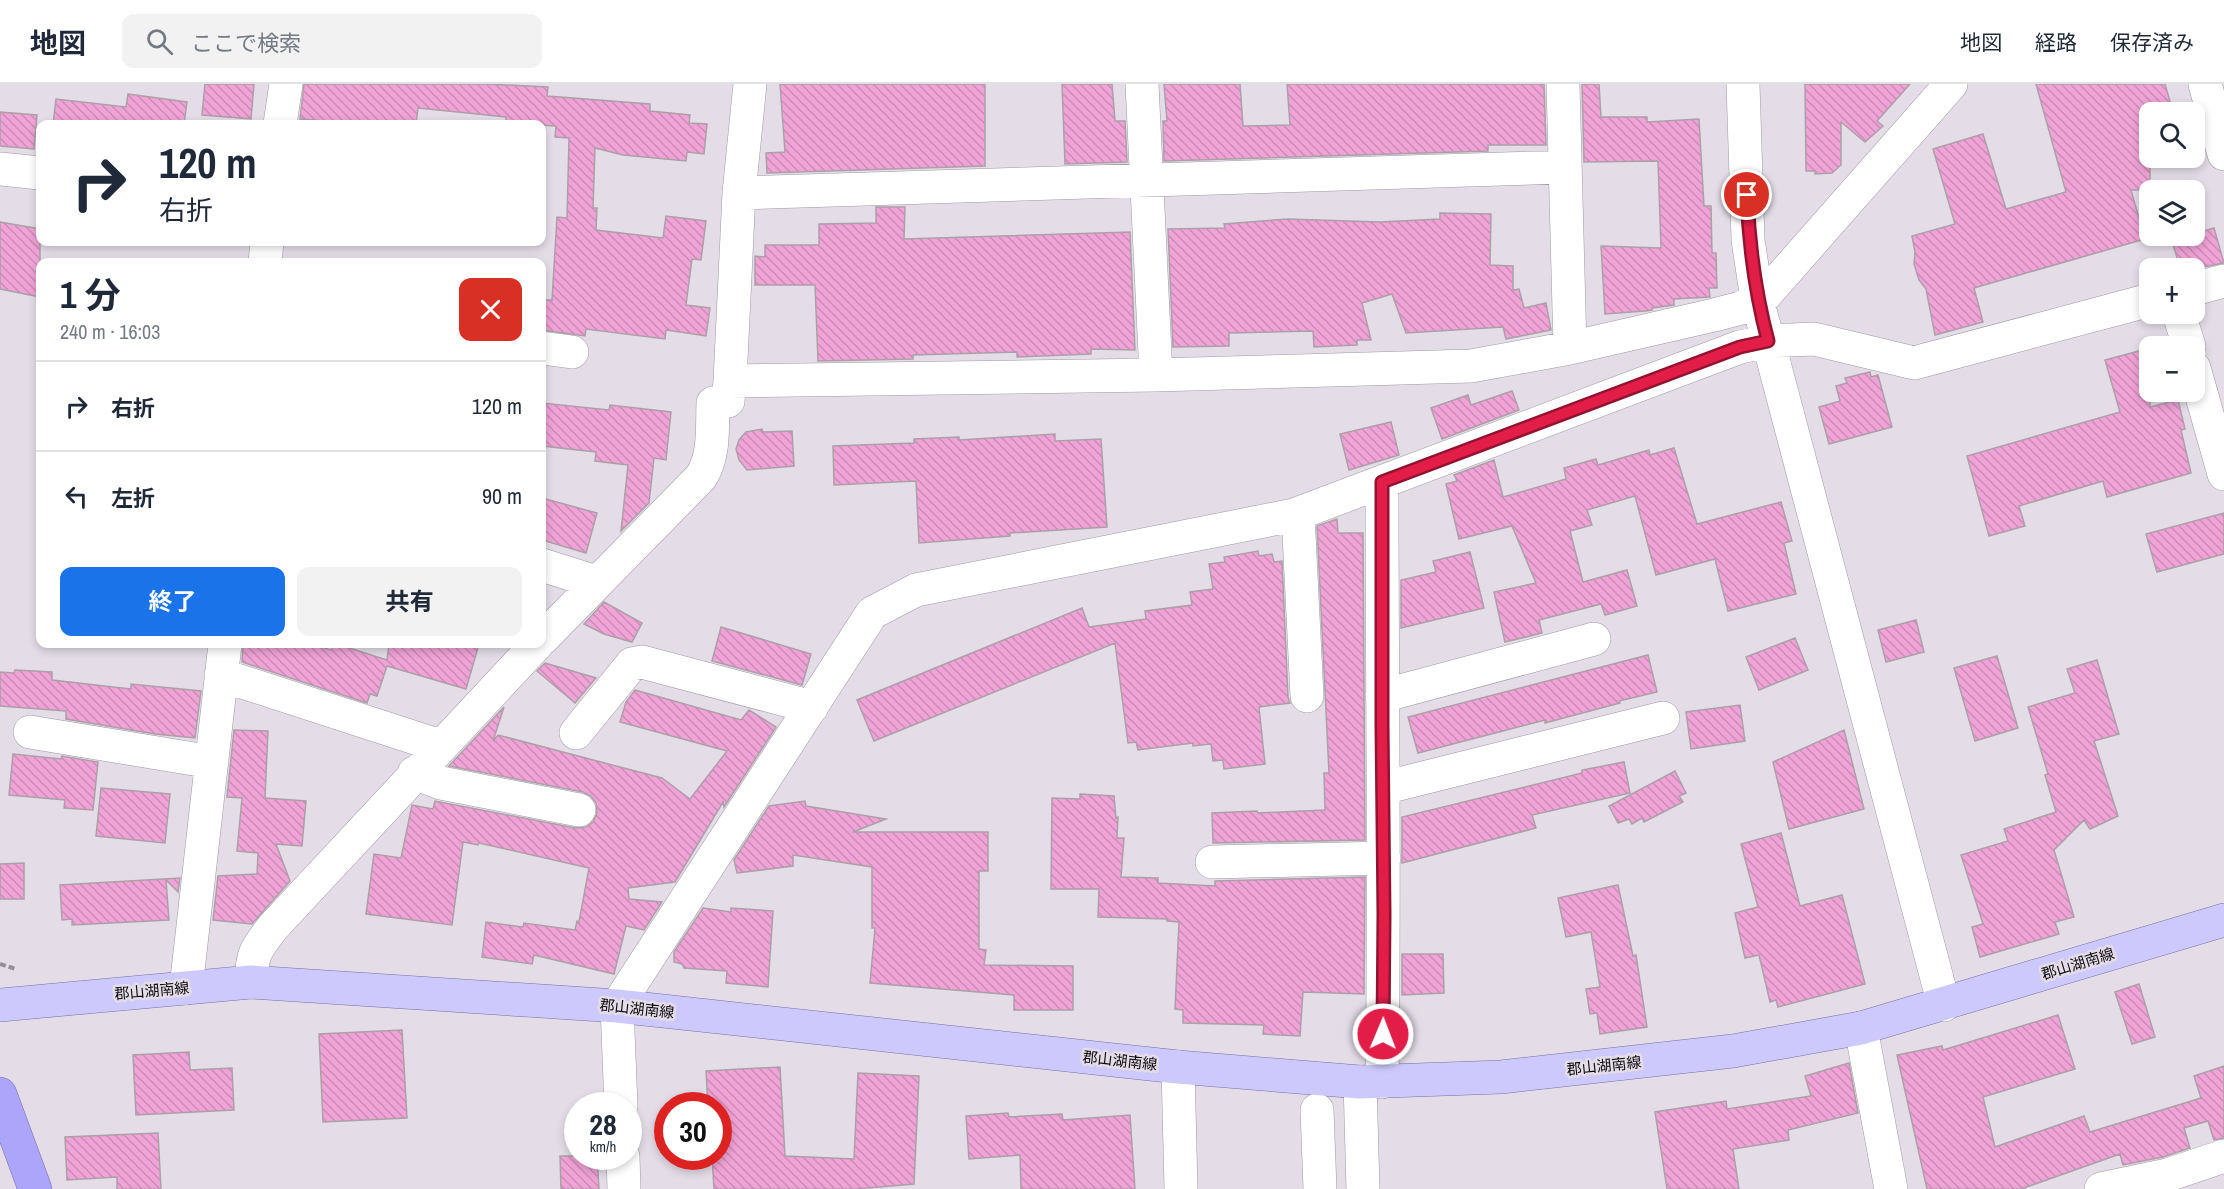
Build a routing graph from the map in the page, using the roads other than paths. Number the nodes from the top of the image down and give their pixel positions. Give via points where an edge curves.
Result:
1 (286, 84) edge
2 (750, 84) edge
3 (1142, 84) edge
4 (1563, 84) edge
5 (1743, 84) edge
6 (1950, 84) edge
7 (2205, 84) edge
8 (281, 120) edge
9 (2224, 154) edge
10 (1565, 167) junction
11 (0, 169) edge
12 (36, 173) edge
13 (1147, 181) junction
14 (739, 193) junction
15 (2224, 281) edge
16 (2205, 286) edge
17 (1757, 299) junction
18 (2139, 303) edge
19 (1768, 341) junction
20 (1570, 348) junction
21 (1156, 375) junction
22 (730, 381) junction
23 (2204, 402) edge
24 (2224, 474) edge
25 (1382, 482) junction
26 (1298, 514) junction
27 (546, 566) edge
28 (596, 582) junction
29 (546, 635) edge
30 (1594, 639) dead end
31 (533, 648) edge
32 (223, 659) edge
33 (1307, 696) dead end
34 (1382, 696) junction
35 (812, 707) junction
36 (1663, 718) dead end
37 (30, 732) dead end
38 (576, 733) dead end
39 (440, 746) junction
40 (212, 762) junction
41 (414, 774) junction
42 (1383, 788) junction
43 (579, 810) dead end
44 (1384, 858) junction
45 (1212, 862) dead end
46 (2224, 920) edge
47 (251, 982) junction
48 (186, 988) junction
49 (0, 1005) edge
50 (1944, 1005) junction
51 (616, 1006) junction
52 (1861, 1028) junction
53 (1178, 1067) junction
54 (1371, 1082) junction
55 (620, 1092) edge
56 (0, 1094) edge
57 (2224, 1156) edge
58 (623, 1170) edge
59 (35, 1189) edge
60 (624, 1189) edge
61 (1181, 1189) edge
62 (1320, 1189) edge
63 (1337, 1189) edge
64 (1363, 1189) edge
65 (1891, 1189) edge
66 (2102, 1189) edge

1 - 8 street
2 - 14 street
3 - 13 street
4 - 10 street
5 - 17 street via 1748,240
6 - 17 street via 1766,294
7 - 9 street
10 - 13 street
10 - 20 street
11 - 12 street
13 - 14 street
13 - 21 street
14 - 22 street
15 - 16 street
17 - 19 street
17 - 20 street via 1714,315
18 - 19 street via 1914,363 1814,339
19 - 25 street via 1740,347
19 - 50 street
20 - 21 street via 1471,366
21 - 22 street
22 - 28 street via 728,401 713,403 711,455 704,472
23 - 24 street
25 - 26 street
25 - 34 street
26 - 33 street
26 - 35 street via 916,590 872,613
27 - 28 street
28 - 29 street
30 - 34 street
31 - 39 street
32 - 39 street
32 - 40 street
34 - 42 street
35 - 38 street via 642,662 632,664
35 - 51 street
36 - 42 street
37 - 40 street
39 - 41 street
40 - 48 street
41 - 43 street via 441,783
41 - 47 street via 258,946 252,959
42 - 44 street
44 - 45 street
44 - 54 street
46 - 50 main road, 郡山湖南線
47 - 48 main road, 郡山湖南線
47 - 51 main road, 郡山湖南線
48 - 49 main road, 郡山湖南線
50 - 52 main road, 郡山湖南線
51 - 53 main road, 郡山湖南線
51 - 55 street
52 - 54 main road, 郡山湖南線 via 1733,1051 1501,1077
52 - 65 street
53 - 54 main road, 郡山湖南線
53 - 61 street
54 - 64 street
56 - 59 highway
57 - 66 street via 2168,1175
58 - 60 street
62 - 63 street via 1326,1115

